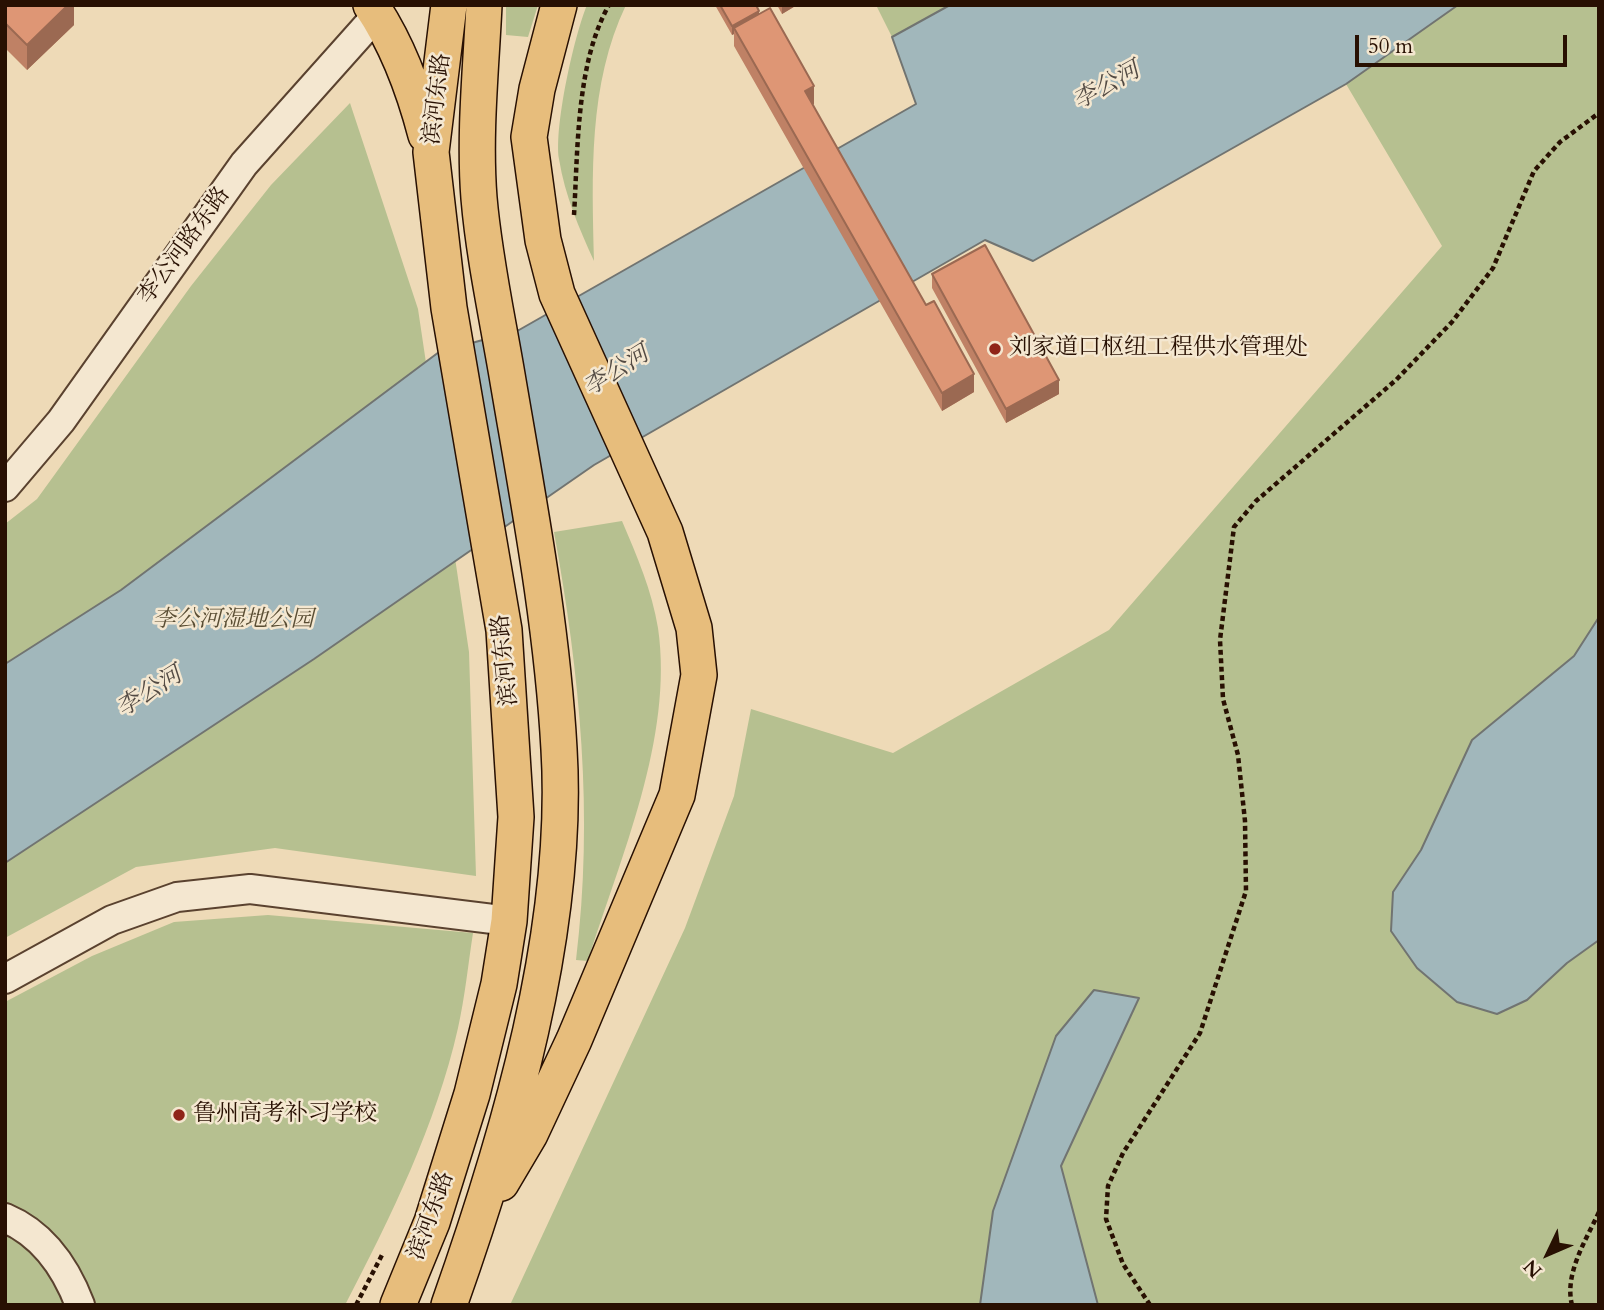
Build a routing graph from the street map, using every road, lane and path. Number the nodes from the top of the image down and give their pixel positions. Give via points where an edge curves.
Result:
1 (449, 5) edge
2 (484, 5) edge
3 (559, 5) edge
4 (608, 5) edge
5 (374, 10) edge
6 (1599, 114) edge
7 (431, 152) junction
8 (574, 215) dead end
9 (5, 488) edge
10 (509, 921) junction
11 (5, 979) edge
12 (1599, 1212) edge
13 (5, 1218) edge
14 (478, 1222) junction
15 (80, 1305) edge
16 (398, 1305) edge
17 (449, 1305) edge
18 (1150, 1305) edge
19 (1572, 1305) edge

1 - 7 main road, 滨河东路
2 - 14 main road, 滨河东路 via 479,196 546,604 559,751 559,833 551,934
3 - 14 main road via 528,137 543,240 557,294 665,532 694,628 699,675 677,795 569,1052 530,1134
4 - 8 path via 584,84
5 - 7 main road via 416,94
5 - 9 street, 李公河路东路 via 244,164 61,421
6 - 18 path via 1560,142 1534,171 1493,268 1452,322 1396,380 1256,501 1234,527 1220,640 1223,699 1238,755 1245,821 1246,891 1200,1033 1123,1153 1108,1186 1106,1219 1123,1264
7 - 10 main road, 滨河东路 via 449,308 504,630 516,817
10 - 11 street via 250,890 189,896 112,920
10 - 16 main road, 滨河东路 via 472,1094 432,1222
12 - 19 path via 1574,1269 1569,1292
13 - 15 street via 48,1248 70,1279
14 - 17 main road, 滨河东路

